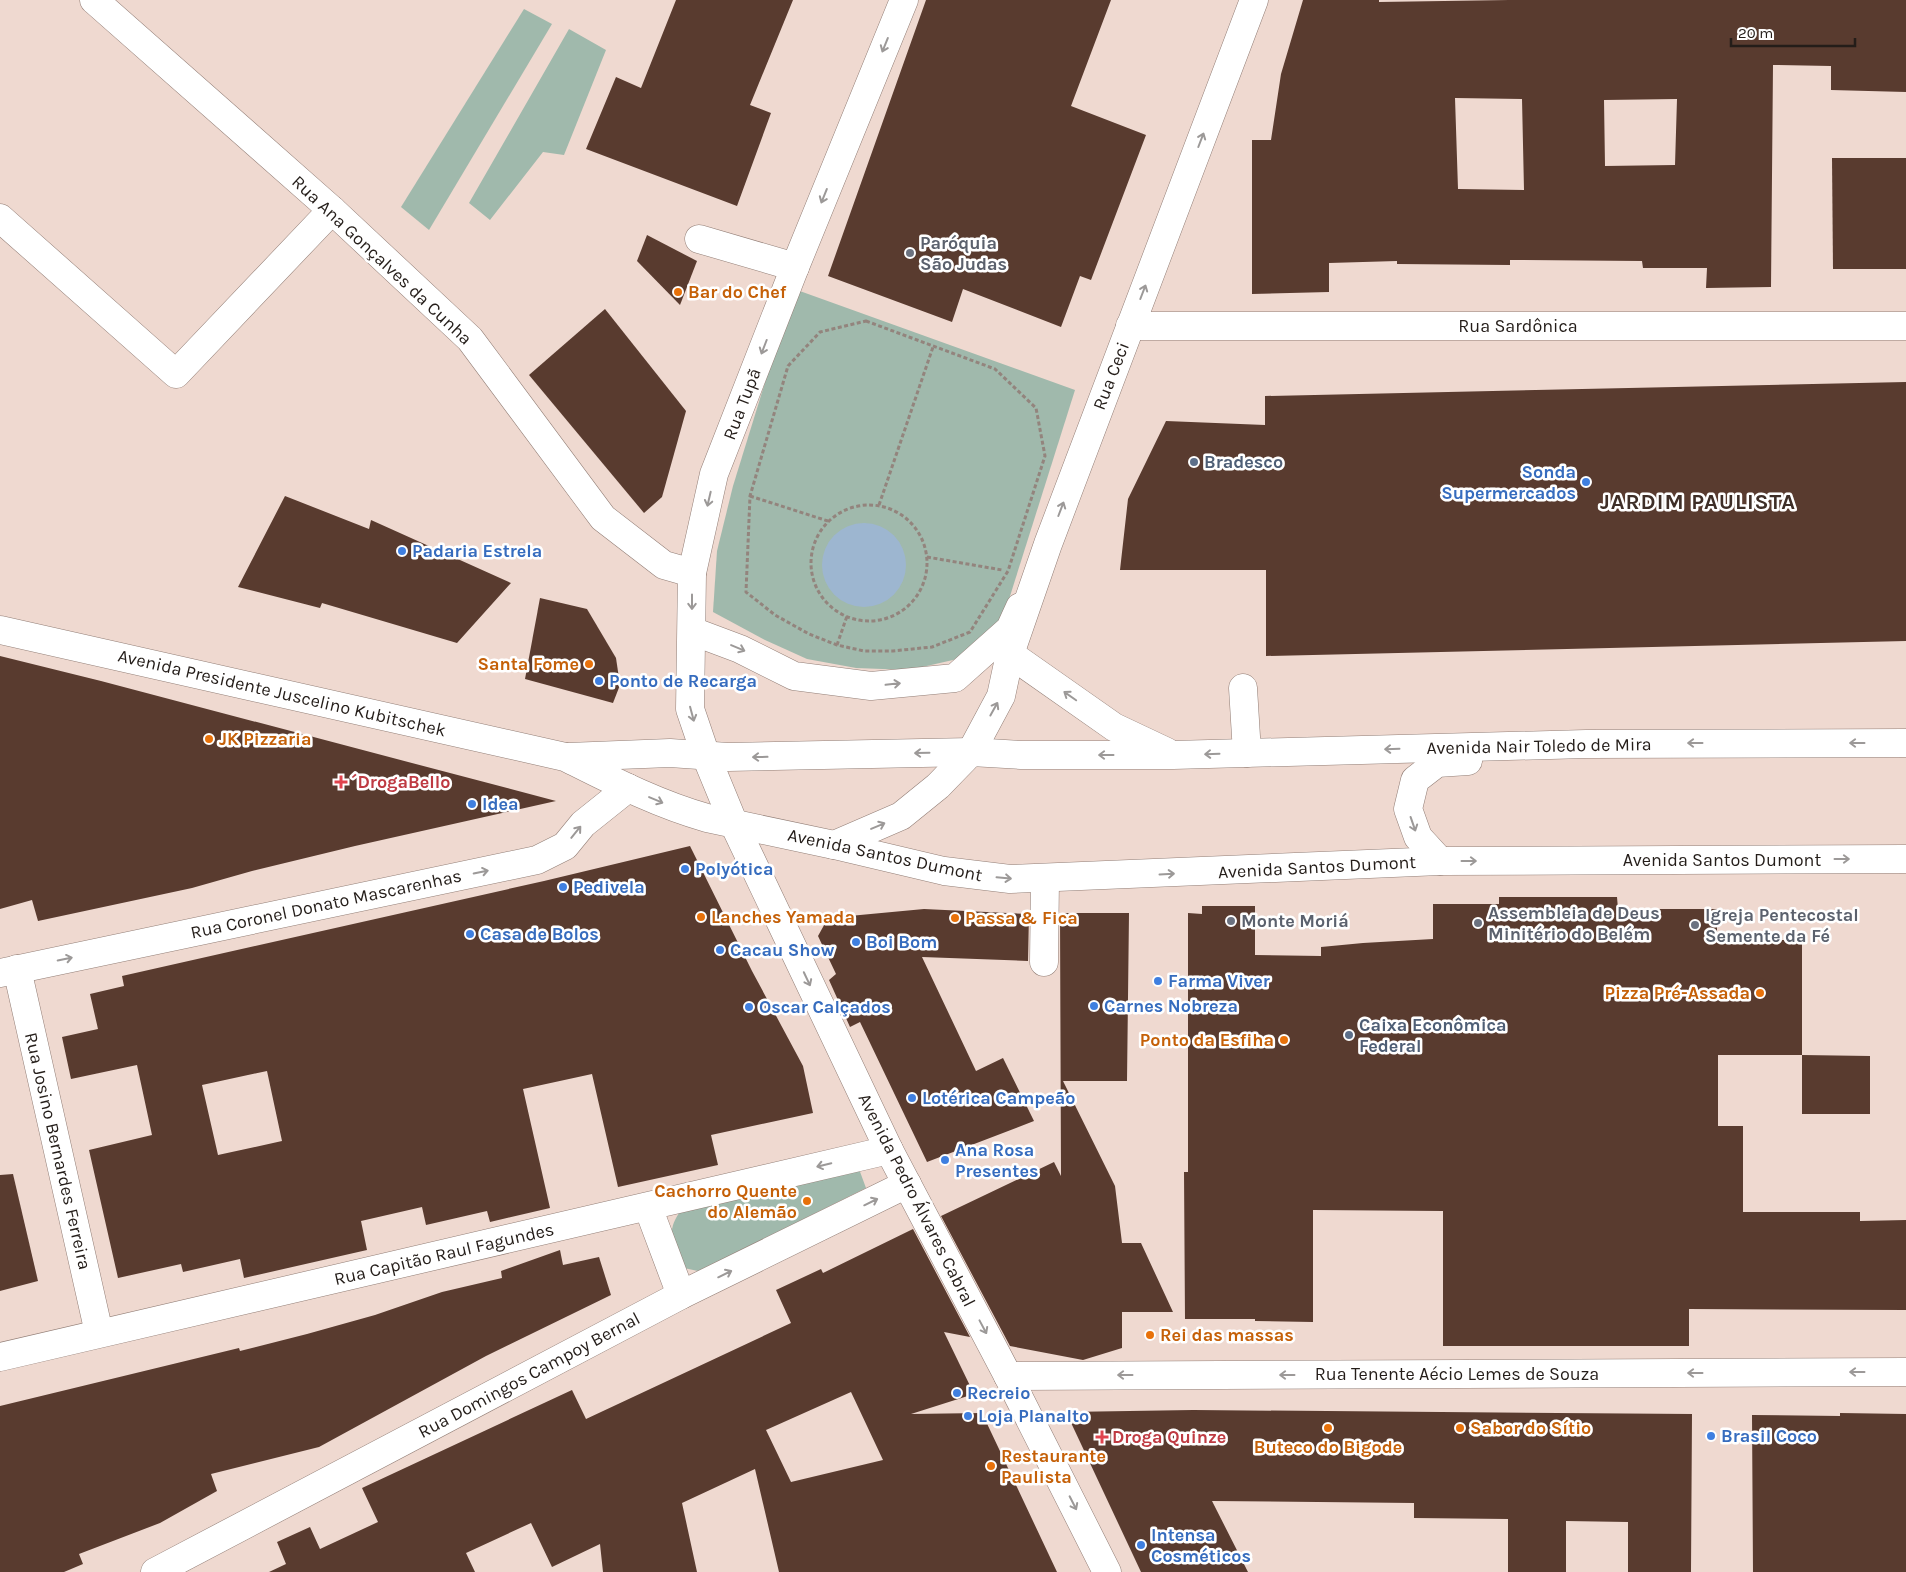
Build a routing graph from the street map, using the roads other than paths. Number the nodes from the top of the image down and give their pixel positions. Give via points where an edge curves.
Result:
1 (94, 0) edge
2 (904, 0) edge
3 (1254, 0) edge
4 (332, 210) junction
5 (0, 218) edge
6 (699, 238) dead end
7 (795, 267) junction
8 (1130, 326) junction
9 (1906, 326) edge
10 (1048, 544) junction
11 (692, 573) junction
12 (0, 630) edge
13 (692, 631) junction
14 (1010, 654) junction
15 (1243, 688) dead end
16 (1906, 743) edge
17 (1586, 744) junction
18 (971, 752) junction
19 (1247, 753) junction
20 (1173, 755) junction
21 (706, 756) junction
22 (565, 757) junction
23 (628, 788) junction
24 (734, 824) junction
25 (834, 845) junction
26 (1906, 859) edge
27 (1440, 861) junction
28 (1045, 879) junction
29 (1044, 962) dead end
30 (8, 971) edge
31 (889, 1150) junction
32 (907, 1184) junction
33 (648, 1207) junction
34 (681, 1295) junction
35 (100, 1333) junction
36 (0, 1357) edge
37 (1906, 1372) edge
38 (1008, 1376) junction
39 (155, 1572) edge
40 (1108, 1572) edge

1 - 4 main road, Rua Ana Gonçalves da Cunha
2 -> 7 main road, Rua Tupã
8 -> 3 main road, Rua Ceci
4 - 5 main road via 176,374
4 - 11 main road, Rua Ana Gonçalves da Cunha via 470,339 603,518 664,565
6 - 7 main road
7 -> 11 main road, Rua Tupã via 714,474
8 - 9 main road, Rua Sardônica
10 -> 8 main road, Rua Ceci
13 -> 10 main road via 740,649 794,676 871,686 955,678 1010,629
10 - 14 main road, Rua Ceci
11 -> 13 main road, Rua Tupã
12 - 22 main road, Avenida Presidente Juscelino Kubitschek
13 -> 21 main road, Rua Tupã via 690,709
18 -> 14 main road, Rua Ceci via 1001,696
20 -> 14 main road via 1114,727
15 - 19 main road
16 -> 17 main road, Avenida Nair Toledo de Mira
17 -> 19 main road, Avenida Nair Toledo de Mira
17 -> 27 main road via 1522,758 1437,763 1415,780 1408,809 1418,837
20 -> 18 main road
18 -> 21 main road
25 -> 18 main road, Rua Ceci via 901,816 938,786
19 -> 20 main road, Avenida Nair Toledo de Mira
21 - 22 main road, Avenida Presidente Juscelino Kubitschek via 670,753
21 - 24 main road, Rua Tupã
22 - 23 main road, Avenida Presidente Juscelino Kubitschek
23 -> 24 main road, Avenida Presidente Juscelino Kubitschek via 687,812
30 -> 23 main road, Rua Coronel Donato Mascarenhas via 537,860 565,846 583,824
24 - 25 main road, Avenida Santos Dumont
24 -> 31 main road, Avenida Pedro Álvares Cabral
25 -> 28 main road, Avenida Santos Dumont via 944,871 1010,879
27 -> 26 main road, Avenida Santos Dumont
28 -> 27 main road, Avenida Santos Dumont
28 - 29 main road
30 - 35 main road, Rua Josino Bernardes Ferreira
31 - 32 main road, Avenida Pedro Álvares Cabral
31 -> 33 main road, Rua Capitão Raul Fagundes
34 -> 32 main road, Rua Domingos Campoy Bernal
32 -> 38 main road, Avenida Pedro Álvares Cabral
33 - 34 main road
33 - 35 main road, Rua Capitão Raul Fagundes
34 - 39 main road, Rua Domingos Campoy Bernal
35 - 36 main road, Rua Capitão Raul Fagundes
37 -> 38 main road, Rua Tenente Aécio Lemes de Souza
38 -> 40 main road, Avenida Pedro Álvares Cabral

